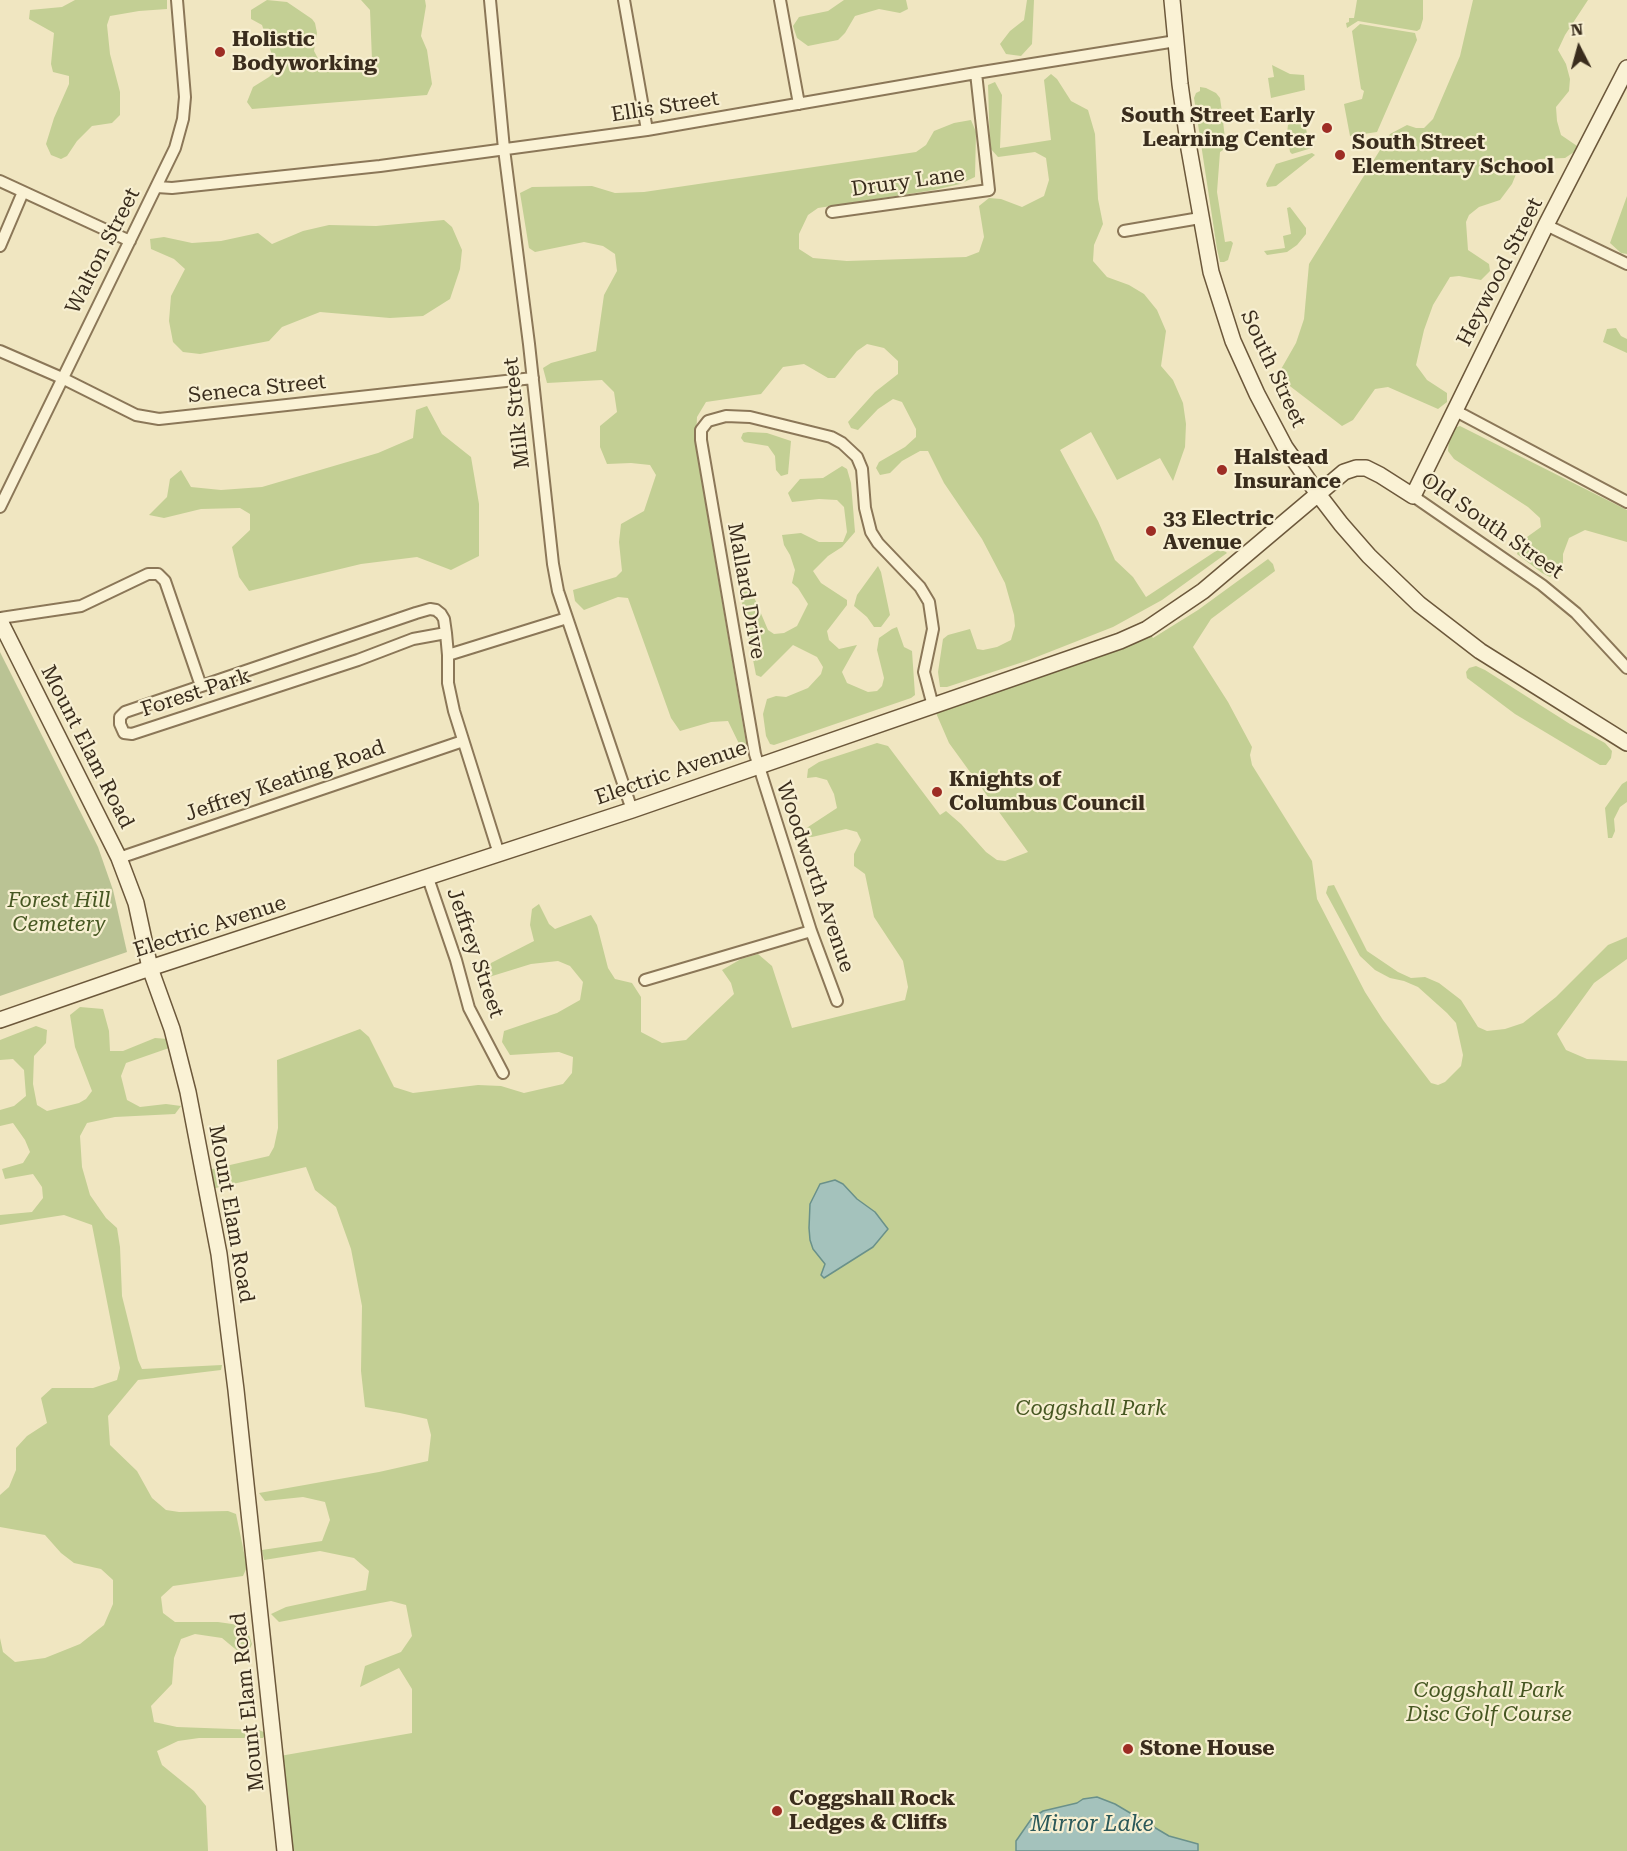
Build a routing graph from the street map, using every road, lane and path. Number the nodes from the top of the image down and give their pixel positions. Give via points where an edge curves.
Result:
1 (177, 0) edge
2 (490, 0) edge
3 (624, 0) edge
4 (780, 0) edge
5 (1172, 0) edge
6 (1176, 41) junction
7 (1627, 68) edge
8 (976, 73) junction
9 (798, 104) junction
10 (647, 130) junction
11 (504, 149) junction
12 (0, 181) edge
13 (157, 187) junction
14 (23, 192) junction
15 (832, 212) dead end
16 (1200, 218) junction
17 (1546, 225) junction
18 (1124, 231) dead end
19 (130, 241) junction
20 (0, 246) edge
21 (1627, 264) edge
22 (0, 351) edge
23 (62, 378) junction
24 (533, 378) junction
25 (1454, 410) junction
26 (1318, 494) junction
27 (1413, 496) junction
28 (1627, 502) edge
29 (0, 507) edge
30 (567, 618) junction
31 (0, 619) edge
32 (446, 633) junction
33 (448, 655) junction
34 (1627, 668) edge
35 (201, 686) junction
36 (933, 706) junction
37 (464, 741) junction
38 (1627, 743) edge
39 (757, 766) junction
40 (632, 810) junction
41 (499, 854) junction
42 (119, 858) junction
43 (428, 878) junction
44 (812, 931) junction
45 (150, 969) junction
46 (645, 980) dead end
47 (837, 1001) dead end
48 (0, 1020) edge
49 (503, 1073) dead end
50 (285, 1851) edge

1 - 13 street, Walton Street via 184,112 175,148
2 - 11 street, Milk Street
3 - 10 street
4 - 9 street
5 - 6 main road, South Street
6 - 8 street, Ellis Street
6 - 16 main road, South Street
7 - 17 main road, Heywood Street
8 - 9 street, Ellis Street
8 - 15 street, Drury Lane via 989,190
9 - 10 street, Ellis Street
10 - 11 street, Ellis Street
11 - 13 street, Ellis Street via 262,179
11 - 24 street, Milk Street
12 - 14 street
13 - 19 street, Walton Street
14 - 19 street
14 - 20 street
16 - 18 street
16 - 26 main road, South Street via 1217,294 1233,341 1285,447
17 - 21 street
17 - 25 main road, Heywood Street
19 - 23 street, Walton Street
22 - 23 street, Seneca Street
23 - 24 street, Seneca Street via 136,414 159,419
23 - 29 street, Walton Street
24 - 30 street, Milk Street via 552,562
25 - 27 main road, Heywood Street
25 - 28 street
26 - 27 main road, Old South Street via 1344,472 1361,468
26 - 36 main road, Electric Avenue via 1203,591 1147,628
26 - 38 main road, South Street via 1369,556 1443,624
27 - 34 street, Old South Street via 1550,592 1591,628
30 - 33 street
30 - 40 street, Milk Street
31 - 35 street via 81,606 148,574 158,573 165,581
31 - 42 main road, Mount Elam Road
32 - 33 street
32 - 35 street, Forest Park via 444,619 430,609
32 - 35 street, Forest Park via 413,639 132,734 122,730 119,720 123,713
33 - 37 street via 449,692
36 - 39 main road, Electric Avenue
36 - 39 street, Mallard Drive via 924,672 933,628 929,602 871,532 857,457 831,437 750,417 712,419 701,430 701,440
37 - 41 street
37 - 42 street, Jeffrey Keating Road
39 - 40 main road, Electric Avenue
39 - 44 street, Woodworth Avenue
40 - 41 main road, Electric Avenue
41 - 43 main road, Electric Avenue
42 - 45 main road, Mount Elam Road via 135,903
43 - 45 main road, Electric Avenue
43 - 49 street, Jeffrey Street via 469,1008
44 - 46 street
44 - 47 street, Woodworth Avenue
45 - 48 main road, Electric Avenue
45 - 50 main road, Mount Elam Road via 172,1029 188,1092 219,1254

